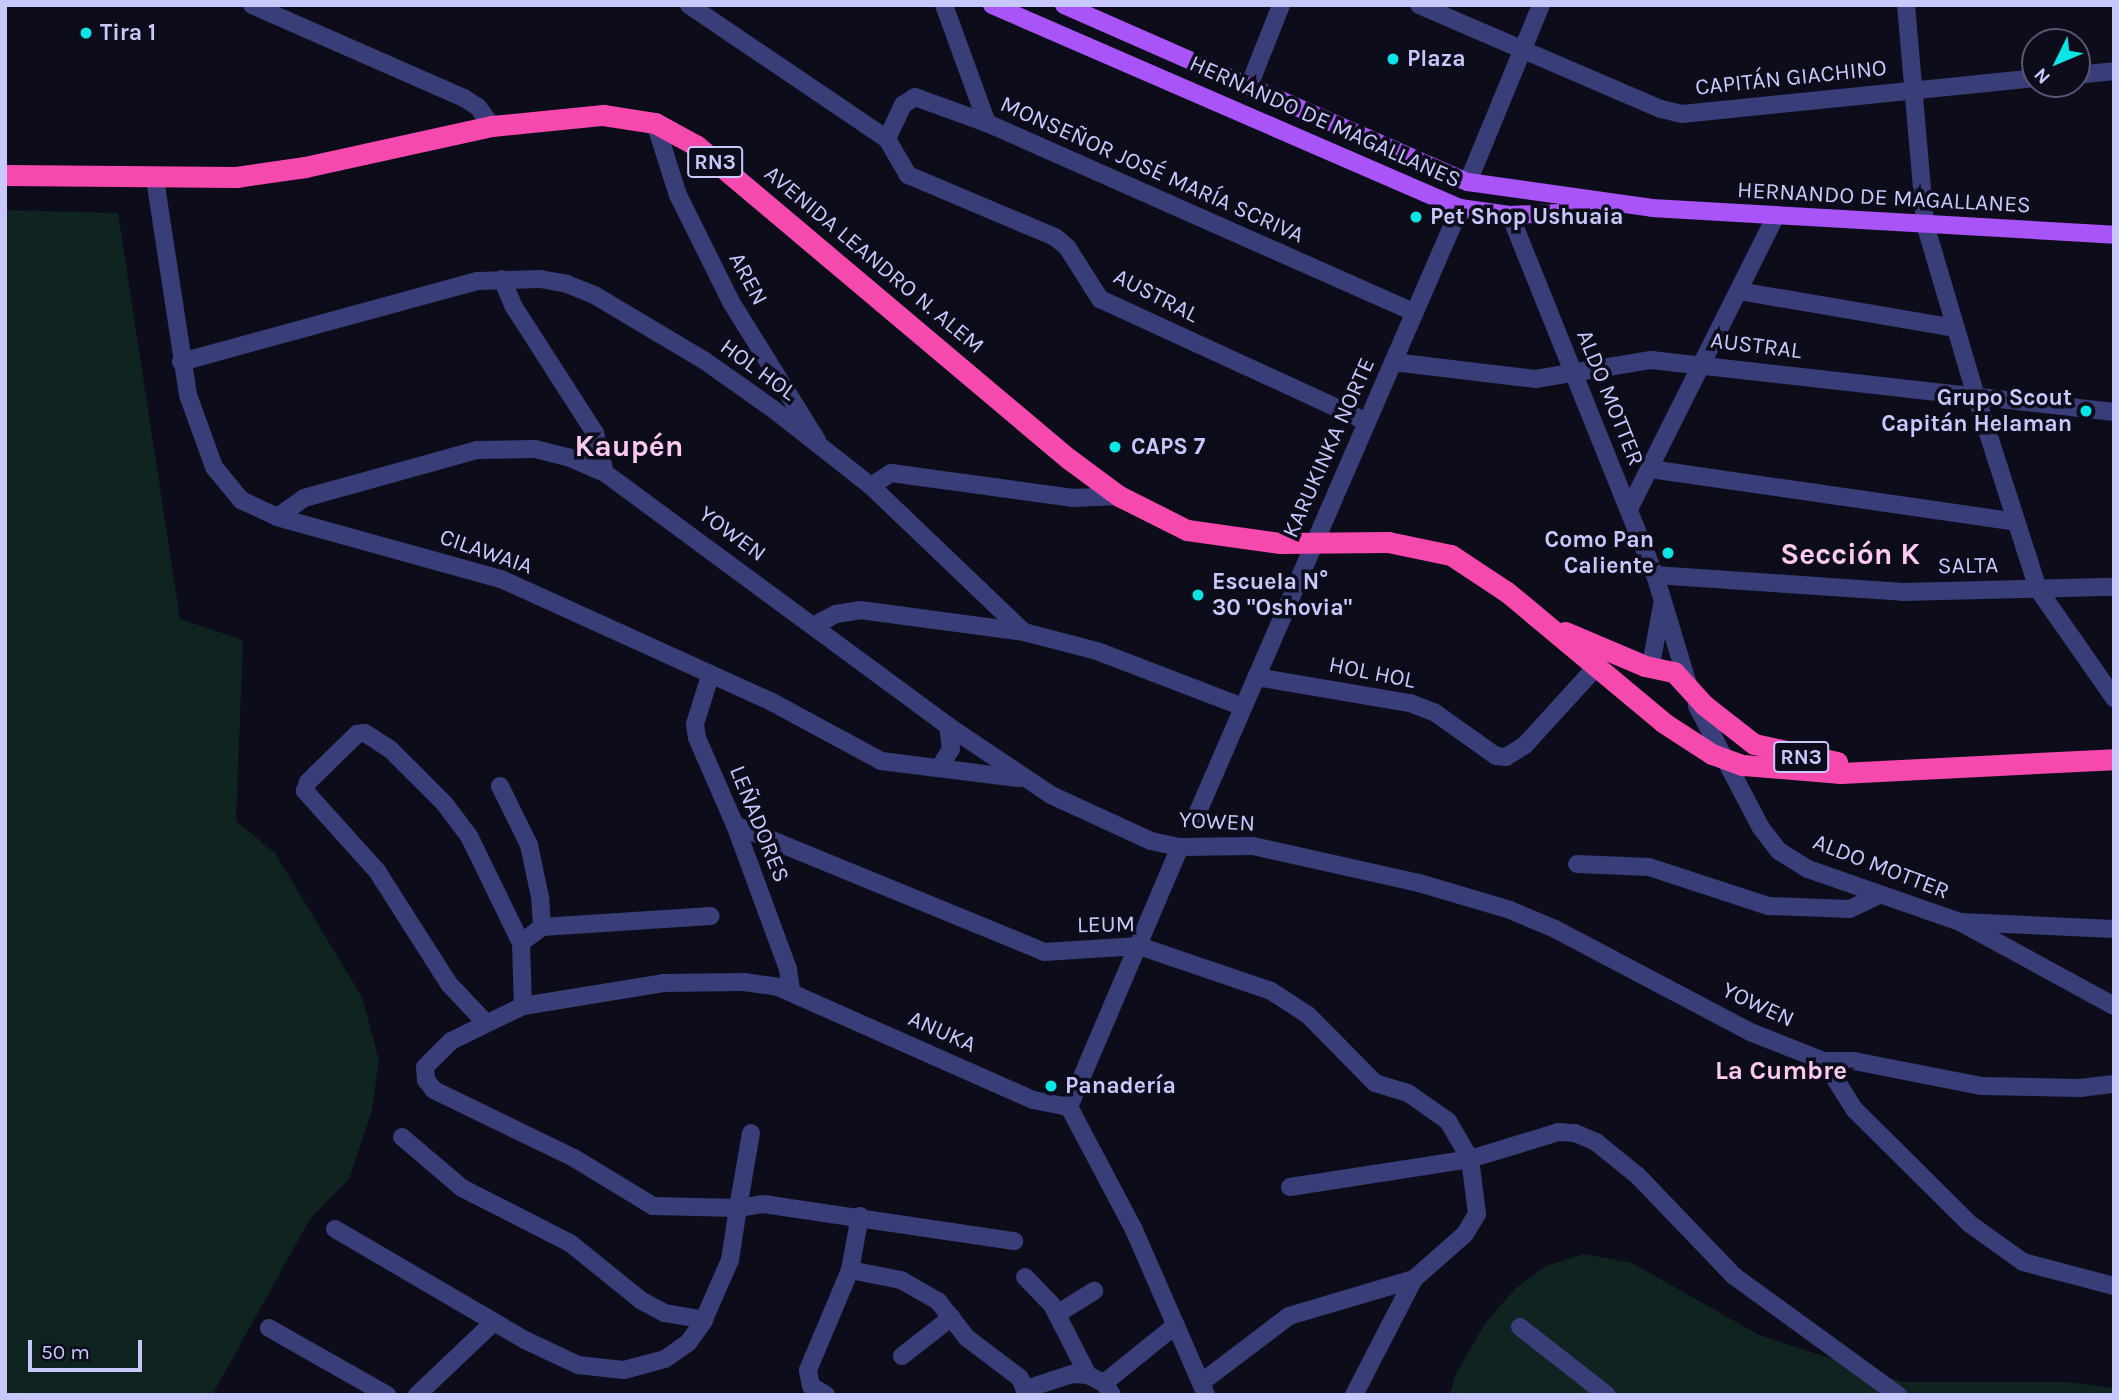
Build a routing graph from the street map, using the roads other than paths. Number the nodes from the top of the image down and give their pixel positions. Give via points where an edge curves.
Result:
1 (252, 5) edge
2 (689, 5) edge
3 (944, 5) edge
4 (992, 5) edge
5 (1064, 5) edge
6 (1281, 5) edge
7 (1419, 5) edge
8 (1541, 5) edge
9 (1906, 5) edge
10 (1522, 50) junction
11 (2114, 71) edge
12 (2091, 73) edge
13 (2021, 79) edge
14 (1249, 86) junction
15 (1913, 89) junction
16 (655, 123) junction
17 (988, 123) junction
18 (492, 126) junction
19 (887, 139) junction
20 (5, 175) edge
21 (155, 179) junction
22 (1468, 182) junction
23 (1460, 208) junction
24 (1652, 208) junction
25 (1510, 215) junction
26 (1776, 216) junction
27 (1925, 224) junction
28 (2114, 236) edge
29 (502, 279) junction
30 (1739, 291) junction
31 (1415, 313) junction
32 (1956, 328) junction
33 (181, 362) junction
34 (1393, 362) junction
35 (1703, 364) junction
36 (1573, 374) junction
37 (1977, 399) junction
38 (2114, 412) edge
39 (1365, 421) junction
40 (820, 447) junction
41 (1650, 469) junction
42 (606, 473) junction
43 (871, 486) junction
44 (1119, 496) junction
45 (1629, 509) junction
46 (277, 517) junction
47 (2016, 522) junction
48 (1314, 541) junction
49 (1655, 575) junction
50 (2114, 587) edge
51 (2038, 589) junction
52 (1663, 598) junction
53 (1537, 617) junction
54 (815, 625) junction
55 (1024, 632) junction
56 (1648, 665) junction
57 (1595, 668) junction
58 (710, 676) junction
59 (1256, 677) junction
60 (1694, 696) junction
61 (1636, 698) junction
62 (2114, 698) edge
63 (1243, 707) junction
64 (1664, 723) junction
65 (948, 726) junction
66 (1724, 759) junction
67 (2114, 759) edge
68 (940, 767) junction
69 (1922, 771) junction
70 (1022, 778) junction
71 (500, 786) dead end
72 (1197, 814) dead end
73 (736, 825) junction
74 (1180, 847) junction
75 (1577, 864) dead end
76 (1877, 896) junction
77 (711, 916) dead end
78 (1960, 922) junction
79 (542, 927) junction
80 (2114, 929) edge
81 (521, 943) junction
82 (1139, 946) junction
83 (791, 990) junction
84 (523, 1006) junction
85 (2114, 1006) edge
86 (485, 1022) junction
87 (1824, 1061) junction
88 (2114, 1084) edge
89 (1069, 1107) junction
90 (751, 1133) dead end
91 (402, 1136) dead end
92 (1470, 1159) junction
93 (1290, 1187) dead end
94 (738, 1208) junction
95 (860, 1216) junction
96 (335, 1229) dead end
97 (1014, 1241) dead end
98 (850, 1270) junction
99 (1025, 1277) dead end
100 (1414, 1279) junction
101 (2114, 1286) edge
102 (1094, 1291) dead end
103 (1057, 1314) junction
104 (952, 1317) junction
105 (704, 1320) junction
106 (494, 1322) junction
107 (1177, 1325) junction
108 (1520, 1327) dead end
109 (269, 1328) dead end
110 (902, 1356) dead end
111 (1101, 1384) edge
112 (1204, 1388) edge
113 (1877, 1389) edge
114 (1027, 1392) edge
115 (419, 1394) edge
116 (387, 1395) edge
117 (826, 1395) edge
118 (1354, 1395) edge
119 (1607, 1395) edge
120 (1898, 1395) edge

1 - 18 street via 464,98 478,107
2 - 19 street
3 - 17 street
4 - 23 main road, HERNANDO DE MAGALLANES
5 - 14 main road, HERNANDO DE MAGALLANES
6 - 14 street
7 - 10 street, CAPITÁN GIACHINO
8 - 10 street
9 - 15 street
10 - 15 street, CAPITÁN GIACHINO via 1682,114
10 - 22 street
11 - 12 street
13 - 15 street, CAPITÁN GIACHINO
14 - 22 main road, HERNANDO DE MAGALLANES
15 - 27 street
16 - 18 highway, AVENIDA LEANDRO N. ALEM / RN3 via 603,115
16 - 40 street, AREN via 678,195 731,302
16 - 44 highway, AVENIDA LEANDRO N. ALEM / RN3 via 697,146
17 - 19 street, MONSEÑOR JOSÉ MARÍA SCRIVA via 915,97 903,105
17 - 31 street, MONSEÑOR JOSÉ MARÍA SCRIVA
18 - 21 highway, AVENIDA LEANDRO N. ALEM / RN3 via 273,172
19 - 39 street, AUSTRAL via 908,175 1055,237 1067,247 1100,299
20 - 21 highway, AVENIDA LEANDRO N. ALEM / RN3
21 - 33 street, CILAWAIA
22 - 24 main road, HERNANDO DE MAGALLANES
23 - 25 main road, HERNANDO DE MAGALLANES
23 - 31 street, KARUKINKA NORTE
24 - 25 main road, HERNANDO DE MAGALLANES
24 - 26 main road, HERNANDO DE MAGALLANES
25 - 36 street, ALDO MOTTER
26 - 27 main road, HERNANDO DE MAGALLANES
26 - 30 street
27 - 28 main road, HERNANDO DE MAGALLANES
27 - 32 street
29 - 33 street, HOL HOL via 478,281
29 - 40 street, HOL HOL via 540,279 596,296 705,361
29 - 42 street via 514,307 595,433
30 - 32 street
30 - 35 street
31 - 34 street, KARUKINKA NORTE
32 - 37 street
33 - 46 street, CILAWAIA via 200,437 214,467 241,500
34 - 36 street, AUSTRAL via 1535,379
34 - 39 street, KARUKINKA NORTE
35 - 36 street, AUSTRAL via 1651,360
35 - 37 street, AUSTRAL
35 - 41 street
36 - 45 street, ALDO MOTTER
37 - 38 street, AUSTRAL
37 - 47 street
39 - 48 street, KARUKINKA NORTE
40 - 43 street, HOL HOL
41 - 45 street
41 - 47 street
42 - 46 street, YOWEN via 535,449 477,450 304,498
42 - 54 street, YOWEN
43 - 44 street via 891,472 1073,498
43 - 55 street, HOL HOL
44 - 48 highway, AVENIDA LEANDRO N. ALEM / RN3 via 1186,530 1213,537
45 - 49 street, ALDO MOTTER
46 - 58 street, CILAWAIA via 501,579
47 - 51 street
48 - 53 highway, AVENIDA LEANDRO N. ALEM / RN3 via 1388,542 1451,555
48 - 59 street, KARUKINKA NORTE
49 - 51 street, SALTA via 1902,592
49 - 52 street, ALDO MOTTER
50 - 51 street, SALTA
51 - 62 street
52 - 56 street, ALDO MOTTER
52 - 60 street, ALDO MOTTER
53 - 56 highway, AVENIDA LEANDRO N. ALEM / RN3
53 - 57 highway, AVENIDA LEANDRO N. ALEM / RN3
54 - 55 street via 836,614 860,610
54 - 65 street, YOWEN
55 - 63 street, HOL HOL via 1097,651
56 - 60 highway, AVENIDA LEANDRO N. ALEM / RN3 via 1668,668
56 - 61 highway via 1636,680
57 - 59 street, HOL HOL via 1525,745 1506,757 1496,756 1434,712 1410,703
57 - 61 highway, AVENIDA LEANDRO N. ALEM / RN3
58 - 68 street, CILAWAIA via 772,702 881,761
58 - 73 street, LEÑADORES via 695,724 697,738
59 - 63 street, KARUKINKA NORTE
60 - 64 highway via 1681,723
60 - 66 street, ALDO MOTTER
60 - 69 highway, AVENIDA LEANDRO N. ALEM / RN3 via 1738,733 1765,748 1797,757
61 - 64 highway, AVENIDA LEANDRO N. ALEM / RN3
63 - 72 street, KARUKINKA NORTE
64 - 66 highway, AVENIDA LEANDRO N. ALEM / RN3
65 - 68 street via 951,749
65 - 70 street, YOWEN
66 - 69 highway, AVENIDA LEANDRO N. ALEM / RN3 via 1799,773
66 - 76 street, ALDO MOTTER via 1761,828 1779,851 1808,869
67 - 69 highway, AVENIDA LEANDRO N. ALEM / RN3
68 - 70 street, CILAWAIA
70 - 74 street, YOWEN via 1151,841
71 - 79 street via 528,845
73 - 82 street, LEUM via 1044,952
73 - 83 street, LEÑADORES via 788,969
74 - 82 street
74 - 87 street, YOWEN via 1253,846 1500,906 1555,929 1750,1032
75 - 76 street via 1649,867 1768,906 1850,909
76 - 78 street, ALDO MOTTER
77 - 79 street
78 - 80 street
78 - 85 street, ALDO MOTTER
79 - 81 street
81 - 84 street
81 - 86 street via 469,836 444,803 390,749 365,733 357,734 308,782 309,799 377,871 449,984
82 - 89 street
82 - 92 street, LEUM via 1271,991 1308,1015 1375,1083 1430,1104 1448,1121
83 - 84 street, ANUKA via 744,982 663,984
83 - 89 street, ANUKA via 1033,1100
84 - 86 street, ANUKA
86 - 94 street, ANUKA via 433,1054 425,1067 426,1080 434,1090 574,1157 653,1206
87 - 88 street, YOWEN via 1854,1061 1981,1086
87 - 101 street via 1854,1109 1970,1224 2023,1262
89 - 107 street via 1128,1218
90 - 94 street
91 - 105 street via 462,1188 570,1243 642,1301 665,1313
92 - 93 street
92 - 100 street via 1477,1214 1465,1234
92 - 113 street via 1559,1132 1596,1142 1638,1176 1734,1276
94 - 95 street via 763,1204
94 - 105 street via 730,1260
95 - 97 street
95 - 98 street
96 - 106 street
98 - 104 street via 914,1286
98 - 117 street via 808,1370 811,1386
99 - 103 street
100 - 112 street via 1289,1316
100 - 118 street
102 - 103 street
103 - 111 street
104 - 110 street
104 - 114 street via 967,1338 1020,1378
105 - 106 street via 677,1352 624,1370 578,1365
106 - 115 street
107 - 111 street
107 - 112 street
108 - 119 street
109 - 116 street
111 - 114 street via 1072,1374
113 - 120 street

